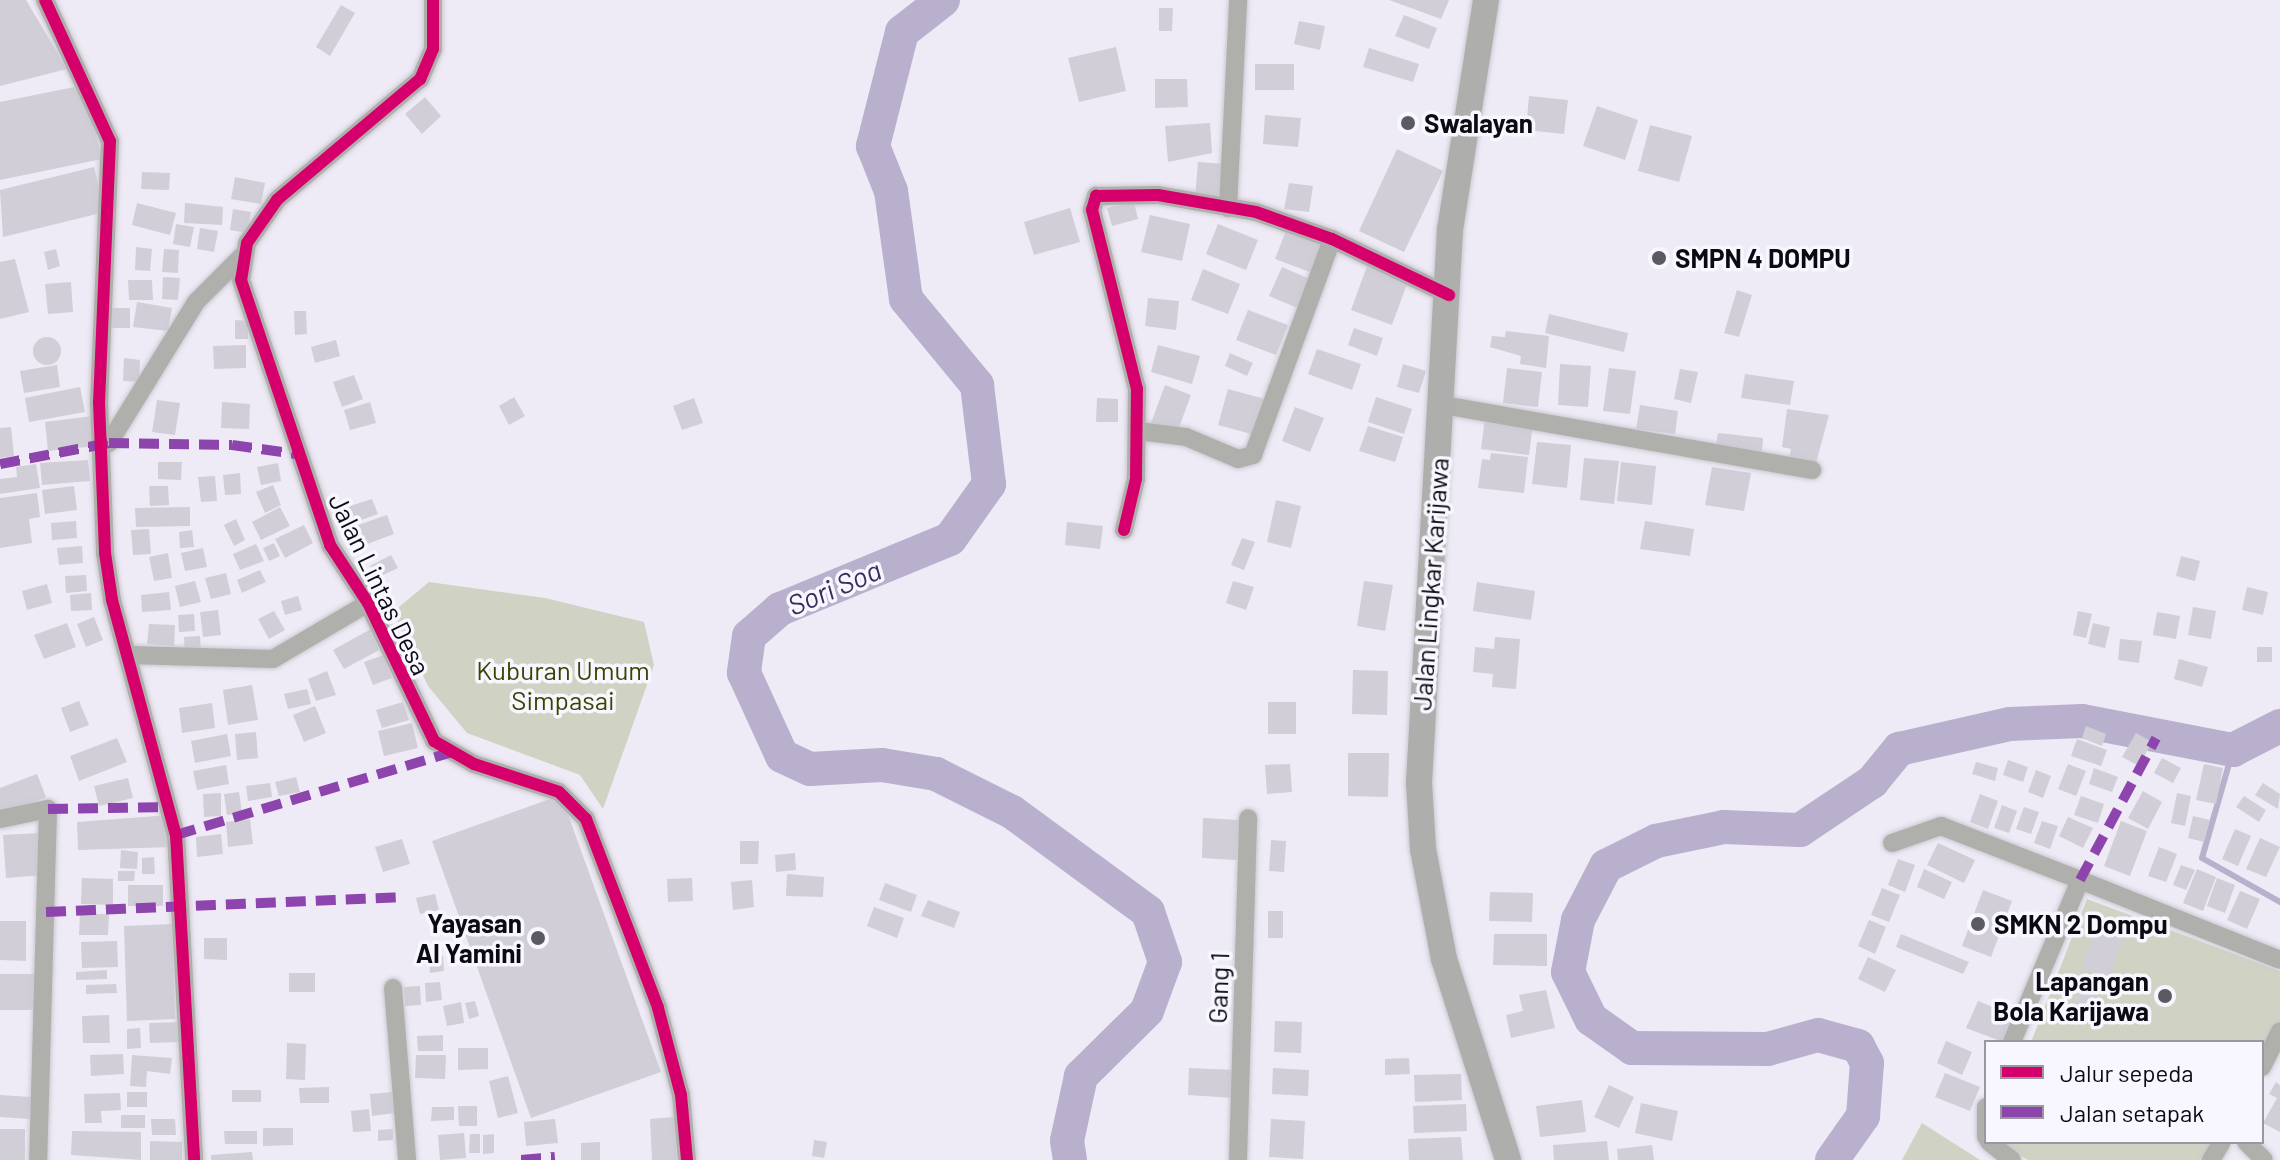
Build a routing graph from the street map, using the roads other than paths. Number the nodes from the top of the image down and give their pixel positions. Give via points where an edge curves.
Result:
1 (45, 0) edge
2 (433, 0) edge
3 (1238, 0) edge
4 (1486, 0) edge
5 (1228, 208) junction
6 (1332, 239) junction
7 (243, 255) junction
8 (1449, 295) junction
9 (1443, 405) junction
10 (1138, 431) junction
11 (109, 443) dead end
12 (1812, 470) dead end
13 (1124, 530) dead end
14 (368, 603) junction
15 (129, 655) junction
16 (1248, 818) dead end
17 (0, 819) edge
18 (1892, 843) dead end
19 (2080, 880) junction
20 (2280, 960) edge
21 (393, 988) dead end
22 (2280, 1031) edge
23 (2013, 1040) edge
24 (2264, 1063) edge
25 (1993, 1144) edge
26 (2248, 1144) edge
27 (38, 1160) edge
28 (194, 1160) edge
29 (407, 1160) edge
30 (687, 1160) edge
31 (1238, 1160) edge
32 (1508, 1160) edge
33 (2012, 1160) edge
34 (2264, 1160) edge

1 - 15 street via 110,141 99,448 108,577
2 - 7 street via 433,49 420,79 294,183
3 - 5 street
4 - 8 main road, Jalan Lingkar Karijawa via 1450,230
5 - 6 street
5 - 10 street via 1140,193 1103,194 1092,202 1131,355
6 - 8 street
6 - 10 street via 1253,455 1238,459 1186,437
7 - 11 street via 196,302
7 - 14 street, Jalan Lintas Desa via 241,280 296,454 330,545
8 - 9 main road, Jalan Lingkar Karijawa
9 - 12 street
9 - 32 main road, Jalan Lingkar Karijawa via 1428,566 1419,783 1423,849 1444,959
10 - 13 street via 1136,479
14 - 15 street via 273,659
14 - 30 street, Jalan Lintas Desa via 434,741 474,764 559,792 586,819 658,1008 681,1095
15 - 28 street via 176,835
16 - 31 street, Gang 1
17 - 27 street via 48,809
18 - 19 street via 1941,826
19 - 20 street
19 - 23 street
21 - 29 street
22 - 24 street
25 - 33 street
26 - 34 street

